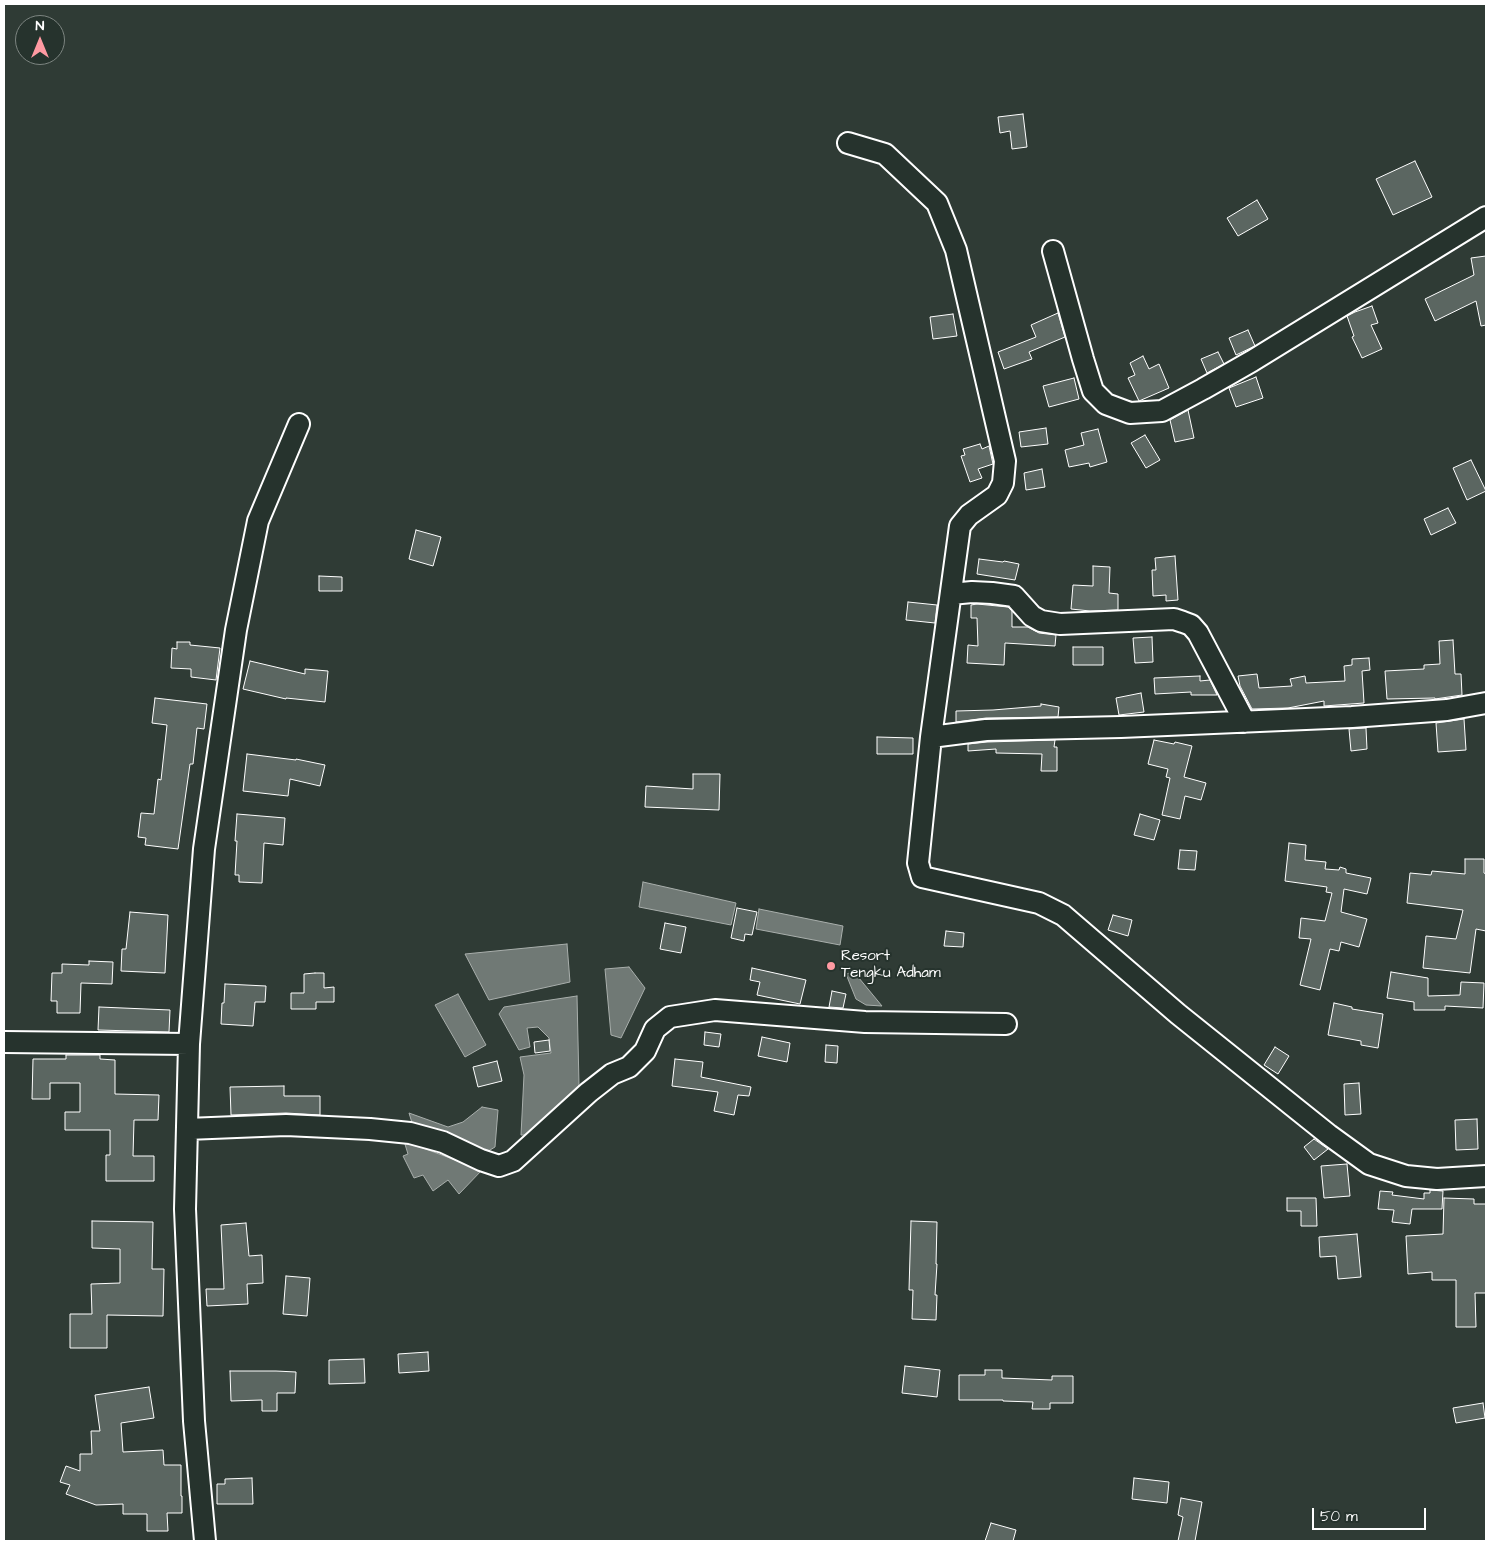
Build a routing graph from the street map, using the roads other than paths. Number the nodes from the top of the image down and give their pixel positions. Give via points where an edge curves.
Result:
1 (848, 143) dead end
2 (1486, 217) edge
3 (1053, 251) dead end
4 (299, 424) dead end
5 (951, 594) junction
6 (1486, 703) edge
7 (1245, 722) junction
8 (931, 737) junction
9 (1006, 1024) dead end
10 (4, 1042) edge
11 (189, 1044) junction
12 (187, 1129) junction
13 (1486, 1176) edge
14 (205, 1541) edge

1 - 5 street via 885,154 937,203 956,250 1005,461 1003,482 997,495 969,514 960,526
2 - 3 street via 1252,361 1162,411 1130,413 1106,404 1093,391
4 - 11 street via 258,521 236,630 204,849
5 - 7 street via 972,592 1014,596 1032,616 1060,624 1174,619 1191,625
5 - 8 street
6 - 7 street via 1447,710
7 - 8 street via 986,730
8 - 13 street via 918,863 922,877 1039,903 1063,915 1178,1014 1369,1164 1406,1176 1437,1180
9 - 12 street via 865,1022 715,1010 670,1017 655,1029 645,1051 629,1067 612,1074 513,1161 499,1166 443,1142 410,1133 286,1125
10 - 11 street
11 - 12 street
12 - 14 street via 186,1229 194,1421

